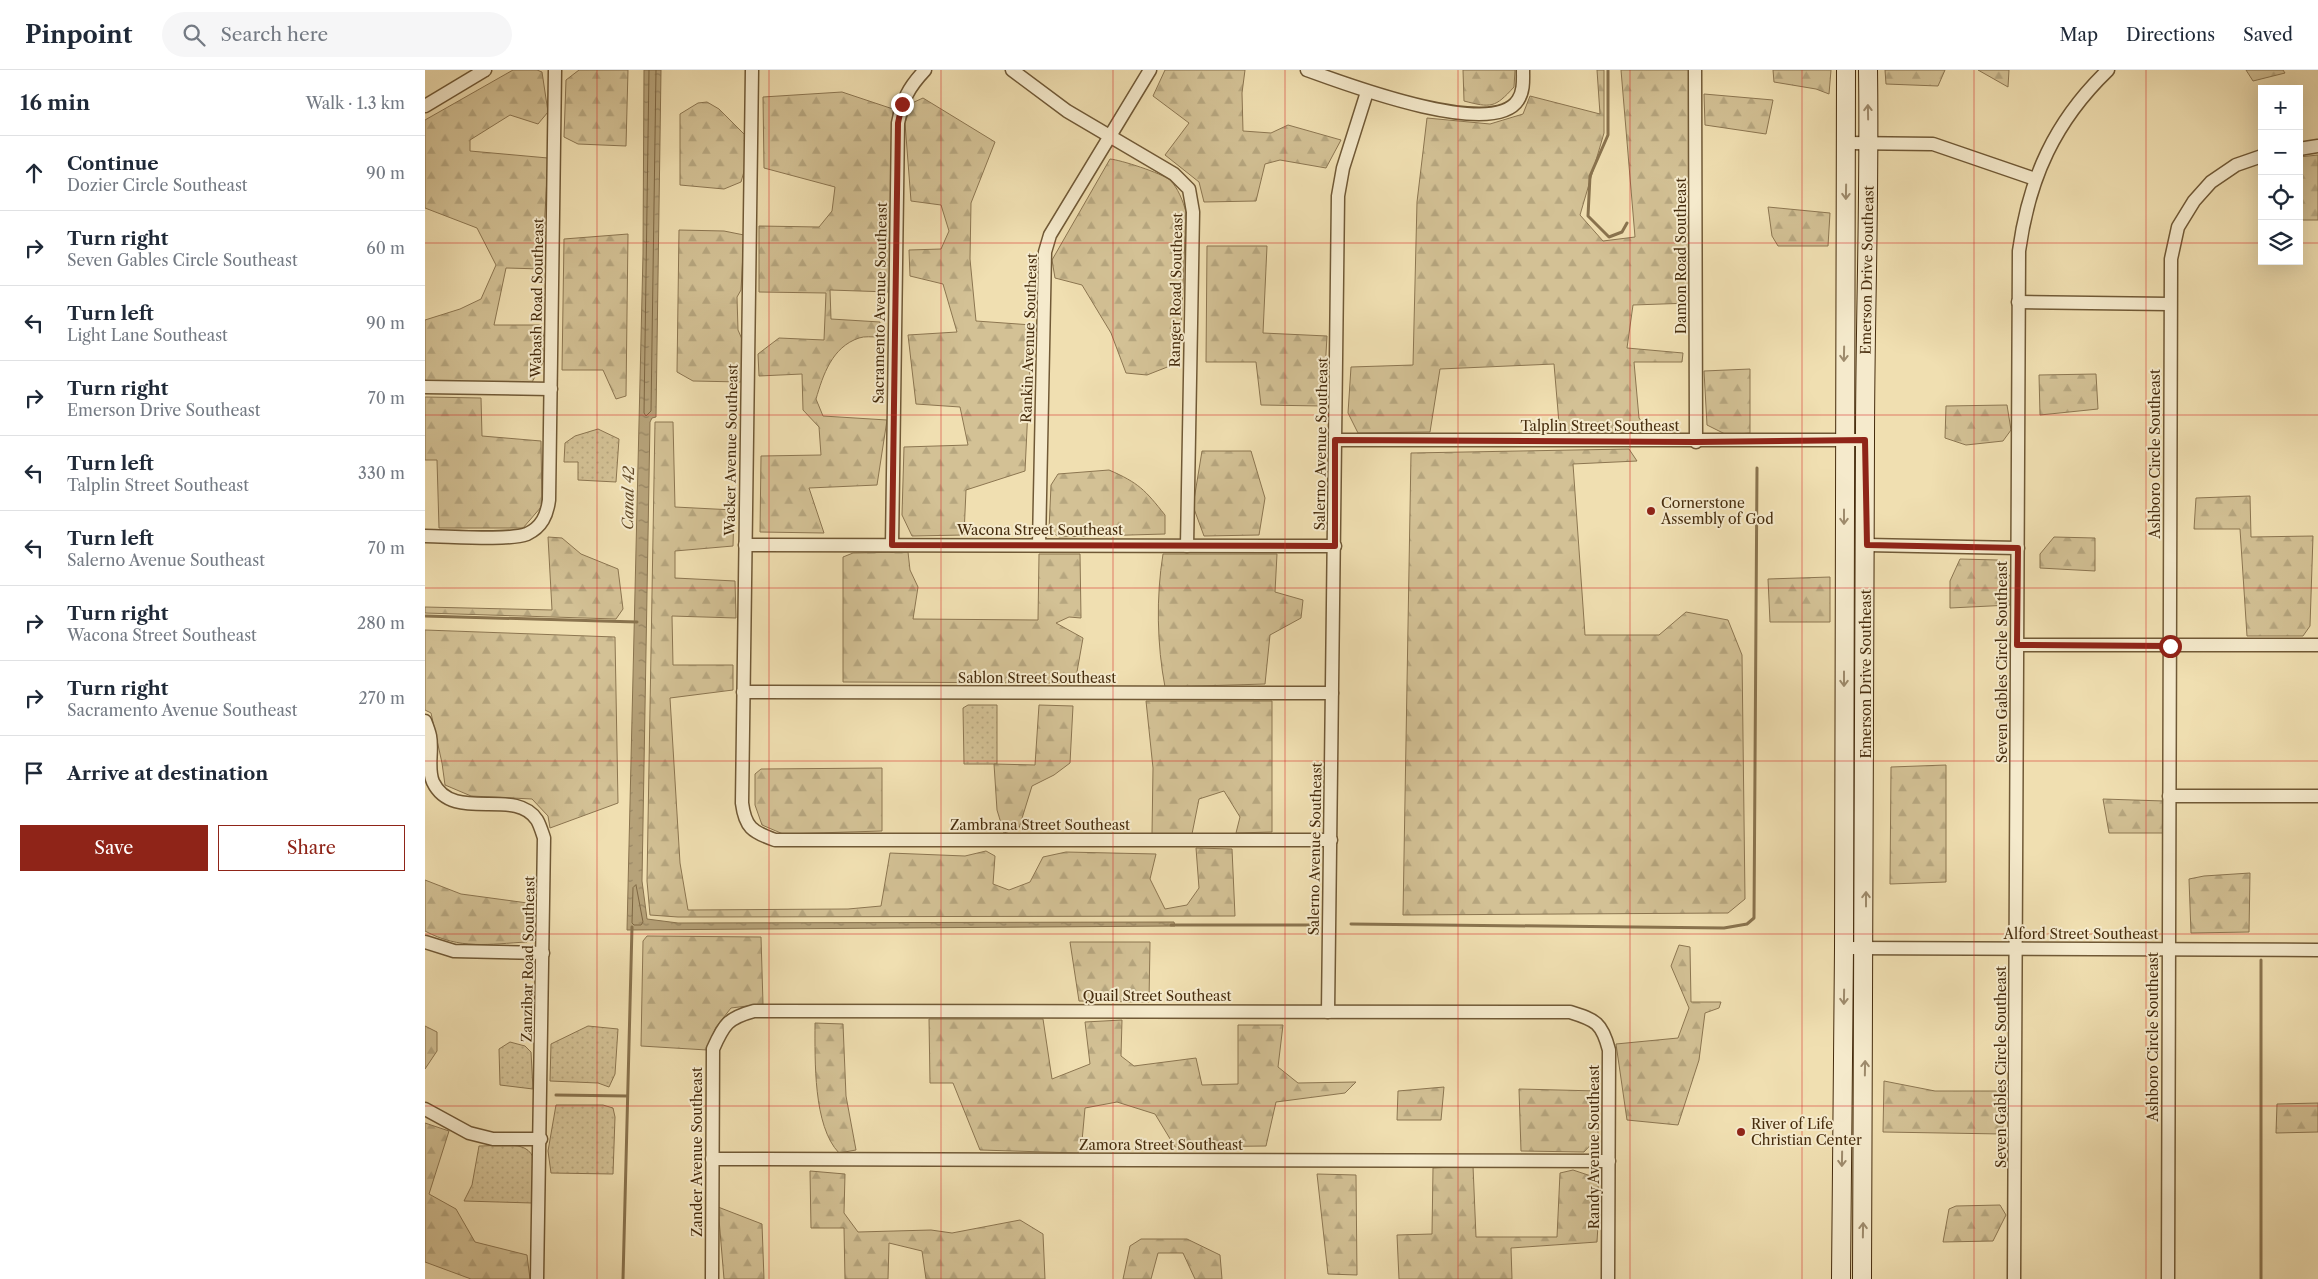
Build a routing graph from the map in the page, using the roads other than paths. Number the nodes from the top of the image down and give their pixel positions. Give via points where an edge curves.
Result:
1 (485, 70) edge
2 (555, 70) edge
3 (752, 70) edge
4 (925, 70) edge
5 (1012, 70) edge
6 (1149, 70) edge
7 (1307, 70) edge
8 (1523, 70) edge
9 (1695, 70) edge
10 (1846, 70) edge
11 (1868, 70) edge
12 (2107, 70) edge
13 (1367, 92) junction
14 (425, 106) edge
15 (1111, 136) junction
16 (1869, 142) junction
17 (1846, 143) junction
18 (2318, 146) edge
19 (2303, 148) edge
20 (2258, 157) edge
21 (2035, 179) junction
22 (2018, 302) junction
23 (2169, 304) junction
24 (425, 387) edge
25 (551, 389) junction
26 (1335, 440) junction
27 (1865, 440) junction
28 (1844, 441) junction
29 (1696, 442) junction
30 (425, 536) edge
31 (745, 545) junction
32 (892, 545) junction
33 (1039, 545) junction
34 (1867, 545) junction
35 (1187, 546) junction
36 (1335, 546) junction
37 (2018, 548) junction
38 (2017, 645) junction
39 (2318, 645) edge
40 (2170, 646) junction
41 (743, 692) junction
42 (1332, 693) junction
43 (425, 721) edge
44 (2169, 796) junction
45 (2318, 796) edge
46 (751, 829) joint
47 (1331, 840) junction
48 (425, 942) edge
49 (1844, 948) junction
50 (1866, 948) junction
51 (2017, 949) junction
52 (2169, 950) junction
53 (2318, 950) edge
54 (543, 953) junction
55 (1328, 1012) junction
56 (1594, 1019) joint
57 (723, 1027) joint
58 (425, 1109) edge
59 (541, 1139) junction
60 (712, 1159) junction
61 (1609, 1161) junction
62 (537, 1279) edge
63 (712, 1279) edge
64 (1608, 1279) edge
65 (1841, 1279) edge
66 (1862, 1279) edge
67 (2014, 1279) edge
68 (2168, 1279) edge

1 - 14 street
2 - 25 street, Wabash Road Southeast
3 - 31 street, Wacker Avenue Southeast
4 - 32 street, Sacramento Avenue Southeast via 909,87 898,123
5 - 15 street, Ranger Road Southeast via 1067,111
6 - 15 street, Rankin Avenue Southeast
7 - 13 street
8 - 13 street via 1523,86 1518,100 1511,107 1488,115 1453,112
9 - 29 street, Damon Road Southeast
10 - 17 street, Emerson Drive Southeast
16 -> 11 street, Emerson Drive Southeast
12 - 21 street, Seven Gables Circle Southeast via 2067,116
13 - 26 street, Salerno Avenue Southeast via 1343,168 1338,196
15 - 33 street, Rankin Avenue Southeast via 1050,235 1045,252
15 - 35 street, Ranger Road Southeast via 1174,174 1189,189 1193,212
16 - 17 street
16 - 21 street via 1933,144
16 - 27 street, Emerson Drive Southeast
17 -> 28 street, Emerson Drive Southeast
18 - 19 street
20 - 23 street, Ashboro Circle Southeast via 2236,165 2211,182 2178,227 2171,258
21 - 22 street, Seven Gables Circle Southeast via 2023,219
22 - 23 street
22 - 37 street, Seven Gables Circle Southeast
23 - 40 street, Ashboro Circle Southeast
24 - 25 street
25 - 30 street, Wabash Road Southeast via 549,500 547,515 541,524 527,533 512,536
26 - 29 street, Talplin Street Southeast
26 - 36 street, Salerno Avenue Southeast
27 - 28 street, Talplin Street Southeast
27 - 34 street, Emerson Drive Southeast
28 - 29 street, Talplin Street Southeast
28 -> 49 street, Emerson Drive Southeast
31 - 32 street, Wacona Street Southeast
31 - 41 street, Wacker Avenue Southeast
32 - 33 street, Wacona Street Southeast
33 - 35 street, Wacona Street Southeast
34 - 37 street
50 -> 34 street, Emerson Drive Southeast
35 - 36 street, Wacona Street Southeast
36 - 42 street, Salerno Avenue Southeast
37 - 38 street, Seven Gables Circle Southeast
38 - 40 street
38 - 51 street, Seven Gables Circle Southeast
39 - 40 street
40 - 44 street, Ashboro Circle Southeast
41 - 42 street, Sablon Street Southeast
41 - 46 street, Wacker Avenue Southeast via 742,803 744,818
42 - 47 street, Salerno Avenue Southeast
43 - 54 street, Zanzibar Road Southeast via 431,737 433,782 443,796 460,803 510,805 524,809 536,818 544,838
44 - 45 street
44 - 52 street, Ashboro Circle Southeast
46 - 47 street, Zambrana Street Southeast via 775,840
47 - 55 street, Salerno Avenue Southeast
48 - 54 street via 454,951
49 - 50 street, Alford Street Southeast
49 -> 65 street, Emerson Drive Southeast
50 - 51 street, Alford Street Southeast
66 -> 50 street, Emerson Drive Southeast
51 - 52 street, Alford Street Southeast
51 - 67 street, Seven Gables Circle Southeast
52 - 53 street, Alford Street Southeast
52 - 68 street, Ashboro Circle Southeast
54 - 59 street, Zanzibar Road Southeast
55 - 56 street, Quail Street Southeast via 1570,1012
55 - 57 street, Quail Street Southeast via 754,1011 736,1016
56 - 61 street, Randy Avenue Southeast via 1605,1032 1609,1050
57 - 60 street, Zander Avenue Southeast via 713,1048
58 - 59 street via 469,1133 493,1139
59 - 62 street, Zanzibar Road Southeast
60 - 61 street, Zamora Street Southeast
60 - 63 street, Zander Avenue Southeast
61 - 64 street, Randy Avenue Southeast

